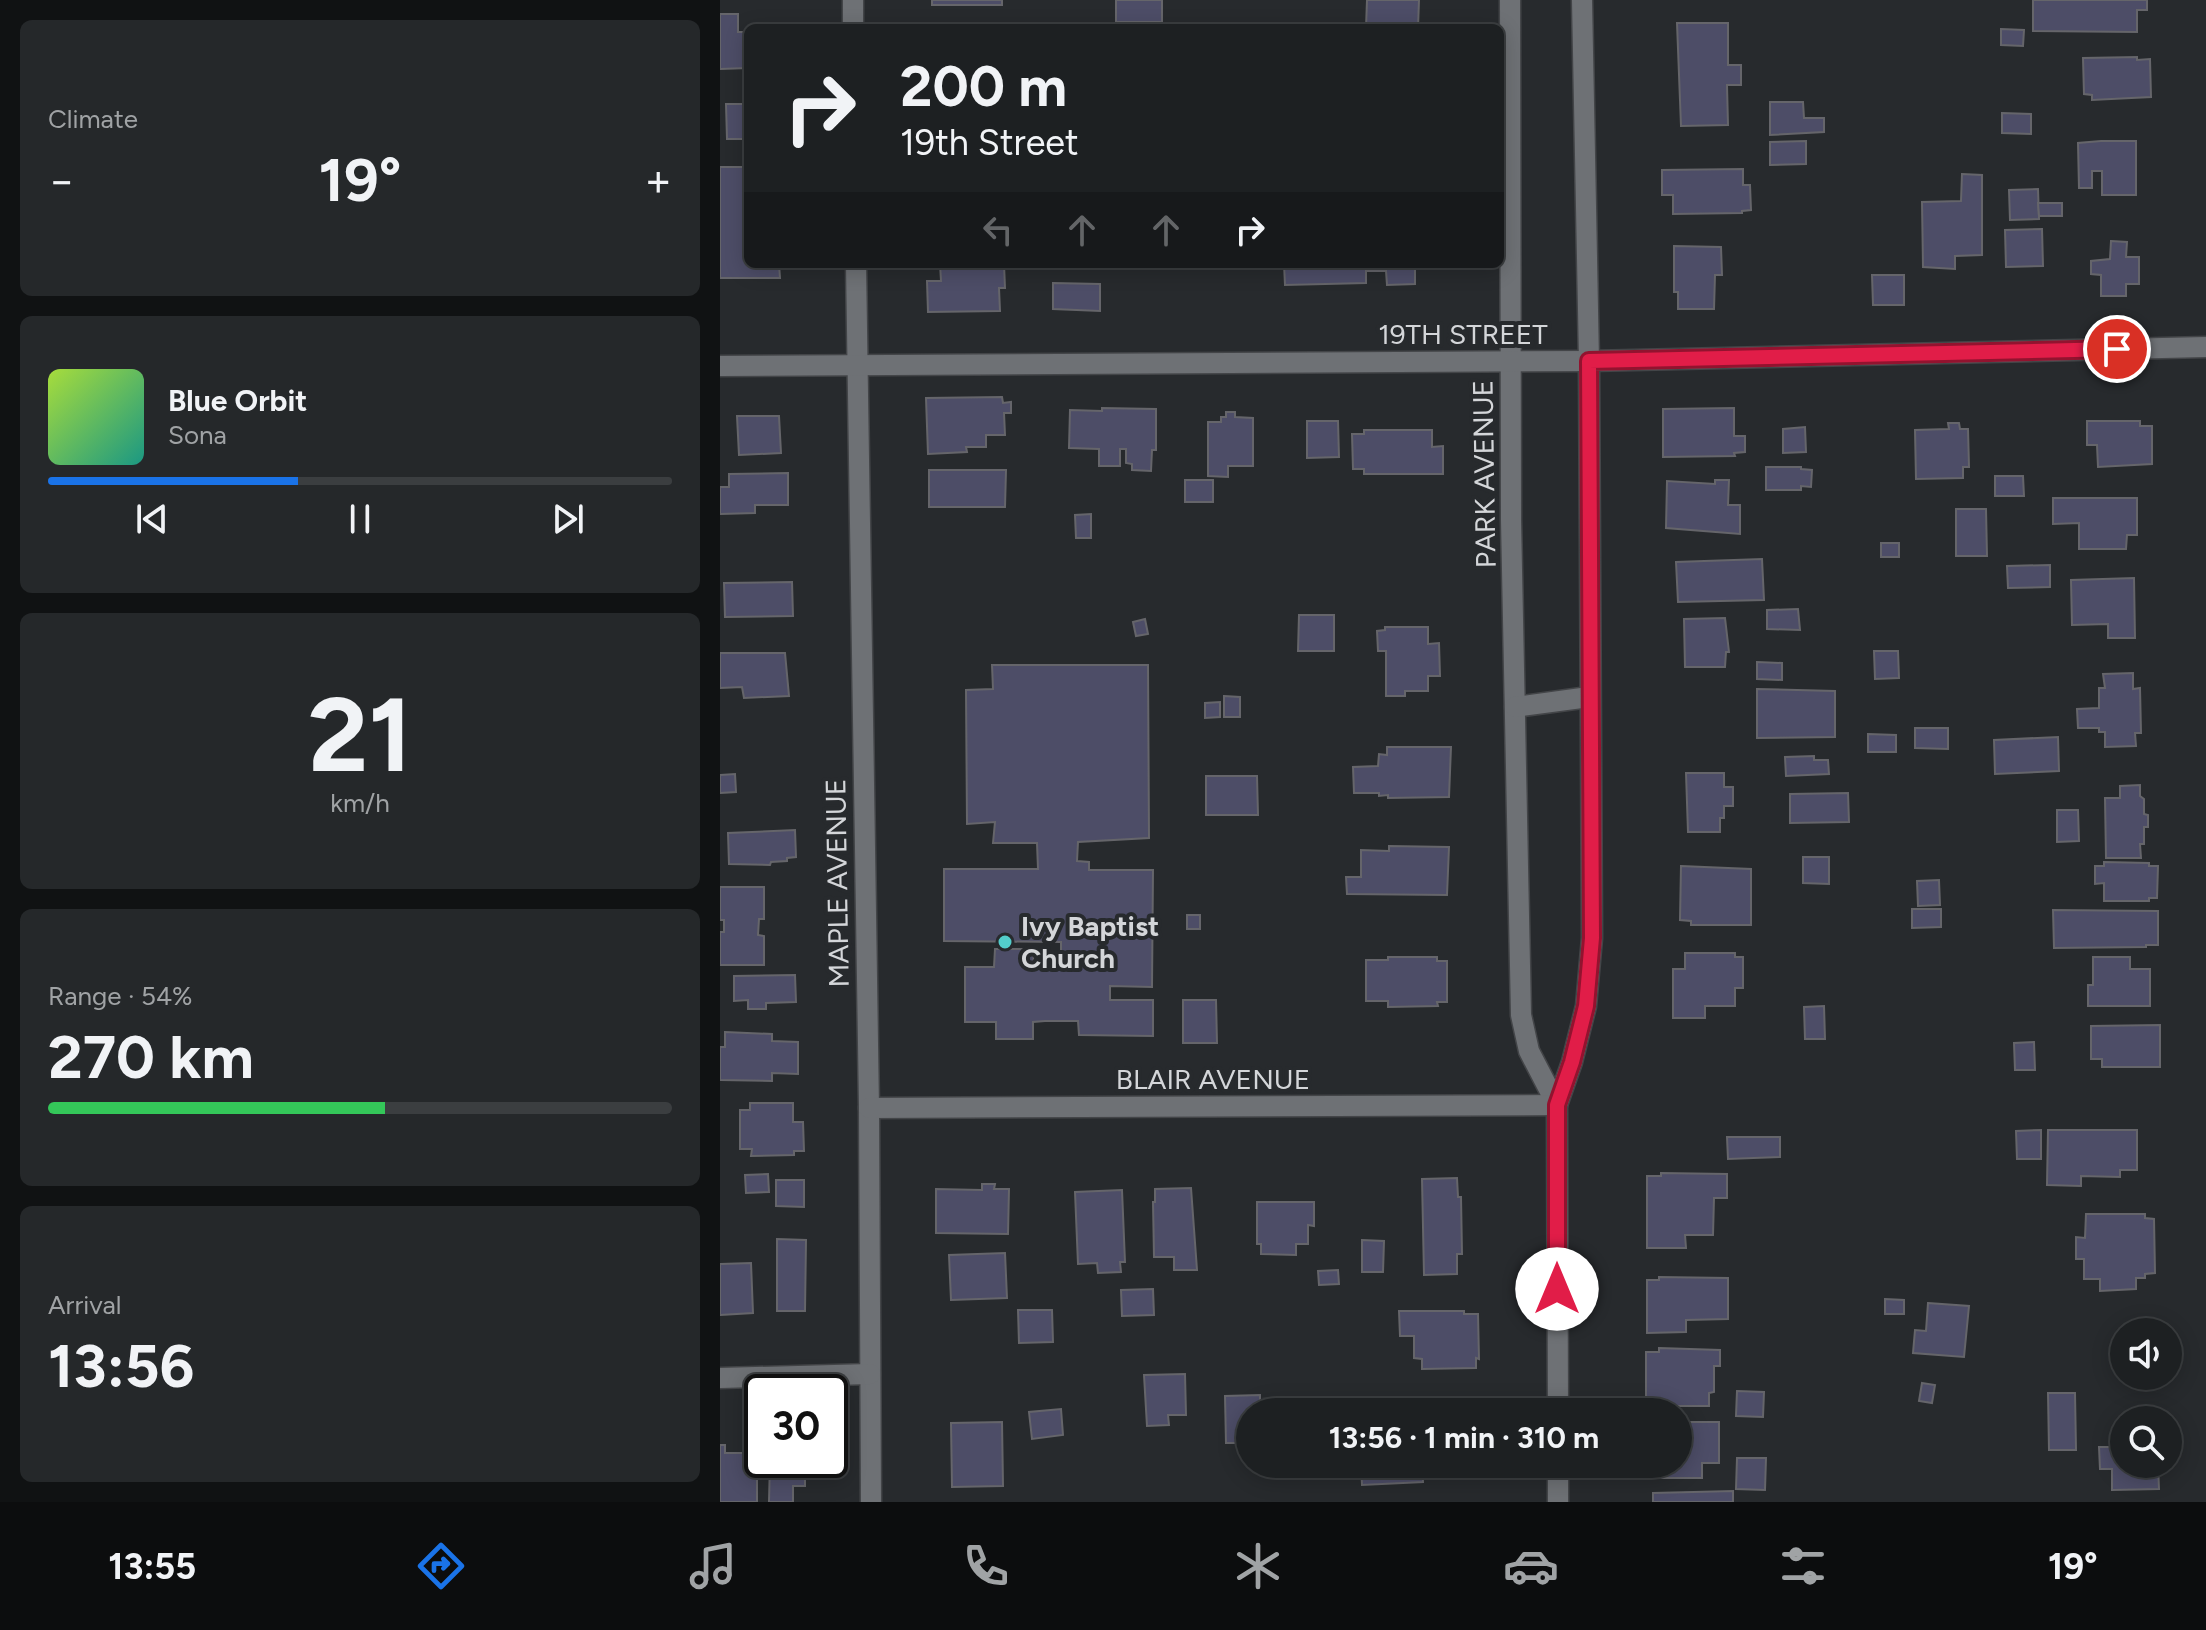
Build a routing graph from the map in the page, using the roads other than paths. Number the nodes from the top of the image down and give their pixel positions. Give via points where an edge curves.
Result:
1 (853, 0) edge
2 (1510, 0) edge
3 (1582, 0) edge
4 (853, 24) edge
5 (856, 268) edge
6 (2206, 347) edge
7 (1510, 361) junction
8 (1589, 361) junction
9 (857, 365) junction
10 (720, 366) edge
11 (1589, 697) junction
12 (1515, 707) junction
13 (1557, 1105) junction
14 (869, 1108) junction
15 (870, 1374) junction
16 (720, 1378) edge
17 (1558, 1398) edge
18 (1558, 1478) edge
19 (871, 1502) edge
20 (1558, 1502) edge

1 - 4 street
2 - 7 street, PARK AVENUE
3 - 8 street, PARK AVENUE
5 - 9 street, MAPLE AVENUE
6 - 8 street, 19TH STREET
7 - 8 street, 19TH STREET
7 - 9 street, 19TH STREET
7 - 12 street, PARK AVENUE
8 - 11 street, PARK AVENUE
9 - 10 street, 19TH STREET
9 - 14 street, MAPLE AVENUE
11 - 12 street
11 - 13 street, PARK AVENUE via 1592,938 1586,1006
12 - 13 street, PARK AVENUE via 1521,1015 1529,1051
13 - 14 street, BLAIR AVENUE
13 - 17 street, PARK AVENUE
14 - 15 street, MAPLE AVENUE
15 - 16 street
15 - 19 street, MAPLE AVENUE
18 - 20 street

